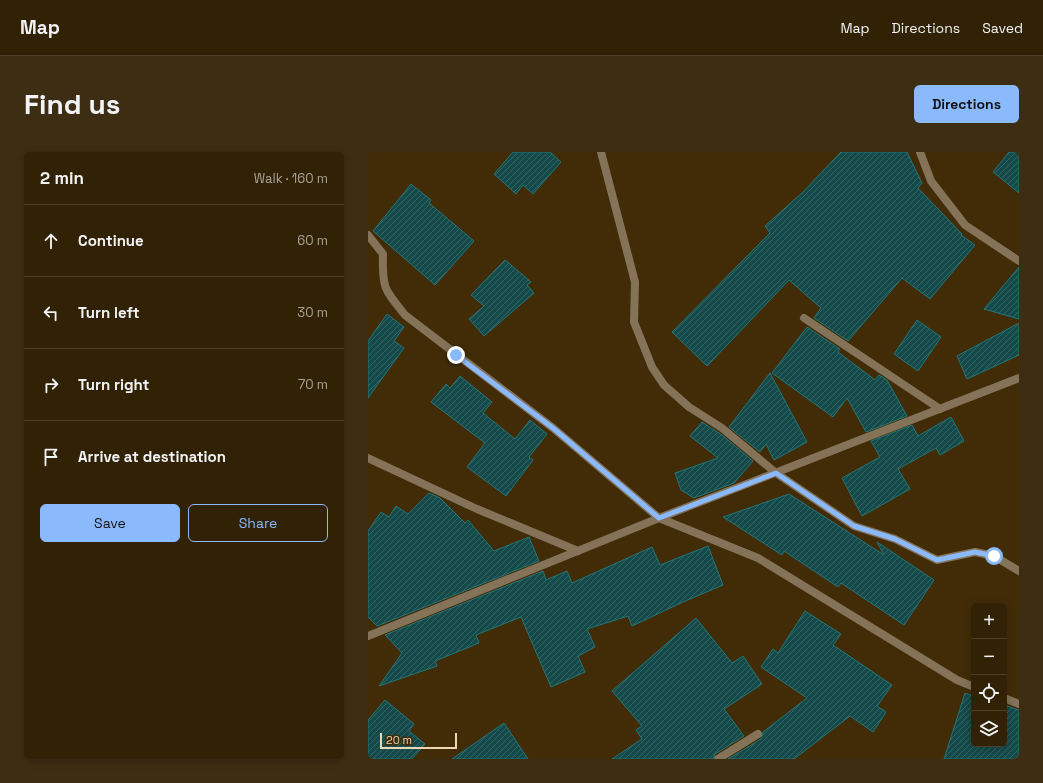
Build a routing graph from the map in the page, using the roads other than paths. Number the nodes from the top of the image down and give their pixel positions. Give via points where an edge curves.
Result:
1 (601, 152) edge
2 (920, 152) edge
3 (368, 235) edge
4 (1019, 261) edge
5 (804, 318) dead end
6 (1019, 378) edge
7 (940, 409) junction
8 (368, 458) edge
9 (776, 473) junction
10 (659, 518) junction
11 (578, 551) junction
12 (1019, 571) edge
13 (368, 636) edge
14 (971, 686) edge
15 (1007, 699) edge
16 (1019, 704) edge
17 (758, 734) dead end
18 (718, 759) edge

1 - 9 street via 635,282 634,322 652,367 664,385 722,428
2 - 4 street via 931,181 965,226
3 - 10 street via 383,254 382,274 386,291 405,315 553,428
5 - 7 street
6 - 7 street
7 - 9 street
8 - 11 street via 477,510
9 - 10 street
9 - 12 street via 854,526 895,539 937,560 975,552 994,556
10 - 11 street
10 - 14 street via 758,558 957,680
11 - 13 street
15 - 16 street
17 - 18 street

